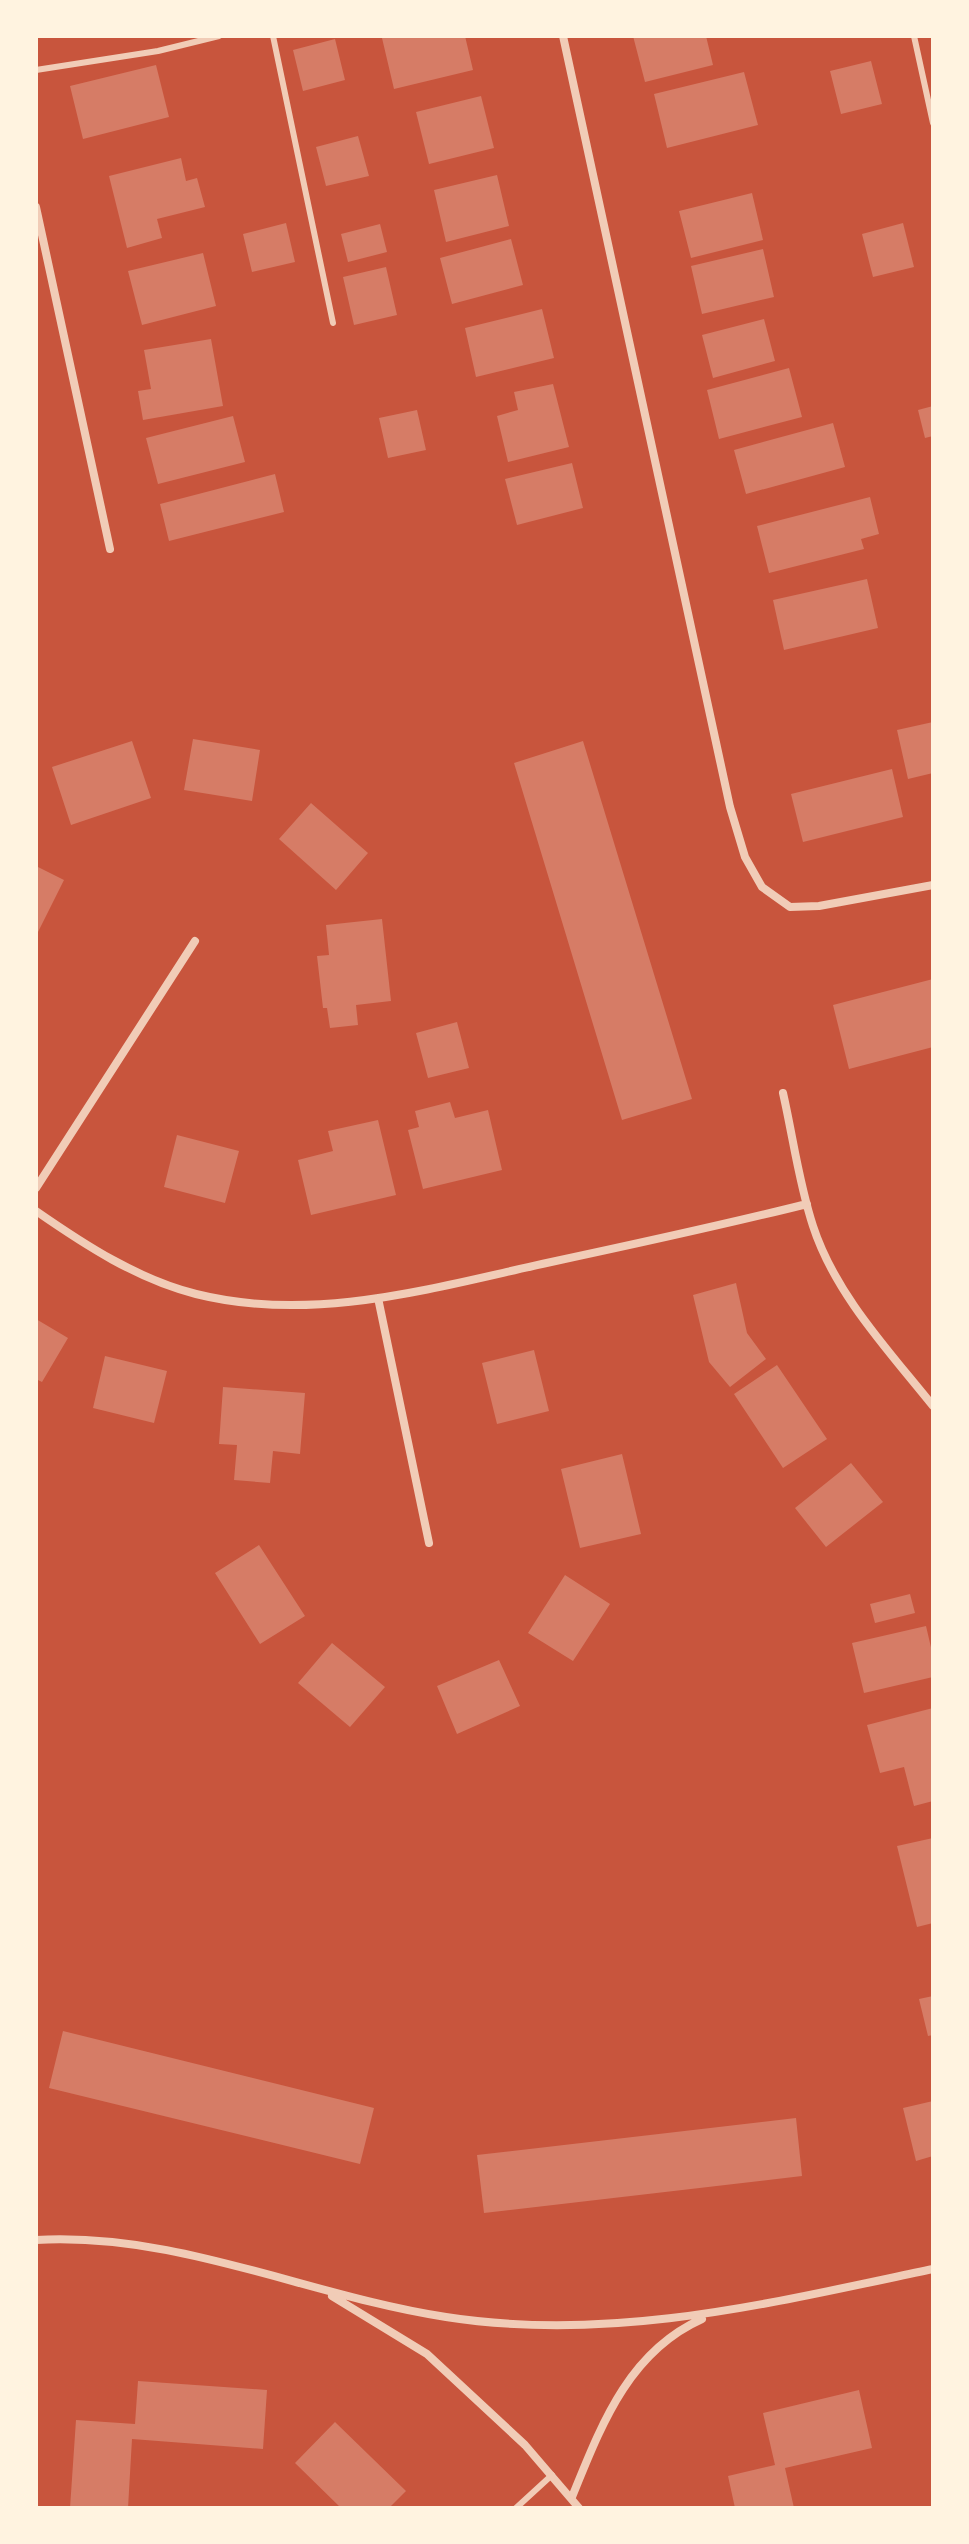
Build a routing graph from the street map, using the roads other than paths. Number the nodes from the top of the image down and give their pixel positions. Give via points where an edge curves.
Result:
1 (219, 36) edge
2 (273, 36) edge
3 (563, 36) edge
4 (914, 36) edge
5 (36, 70) edge
6 (933, 123) edge
7 (36, 207) edge
8 (333, 323) dead end
9 (110, 549) dead end
10 (933, 885) edge
11 (195, 941) dead end
12 (783, 1093) dead end
13 (36, 1188) edge
14 (807, 1204) junction
15 (36, 1211) edge
16 (378, 1298) junction
17 (933, 1406) edge
18 (429, 1543) dead end
19 (36, 2240) edge
20 (933, 2269) edge
21 (321, 2289) junction
22 (712, 2314) junction
23 (552, 2475) junction
24 (572, 2497) junction
25 (516, 2508) edge
26 (579, 2508) edge

1 - 5 lane
2 - 8 lane
3 - 10 street via 745,857 762,887 790,907
4 - 6 lane
7 - 9 street
11 - 13 street
12 - 14 street
14 - 16 street
14 - 17 street via 830,1265 860,1313
15 - 16 street via 117,1262 196,1294 306,1306
16 - 18 street
19 - 21 street via 135,2244 216,2258
20 - 22 street
21 - 22 street via 380,2306 525,2326 606,2326
21 - 23 street via 427,2354
22 - 24 street via 659,2345 632,2374 605,2417
23 - 24 street
23 - 25 lane
24 - 26 street

